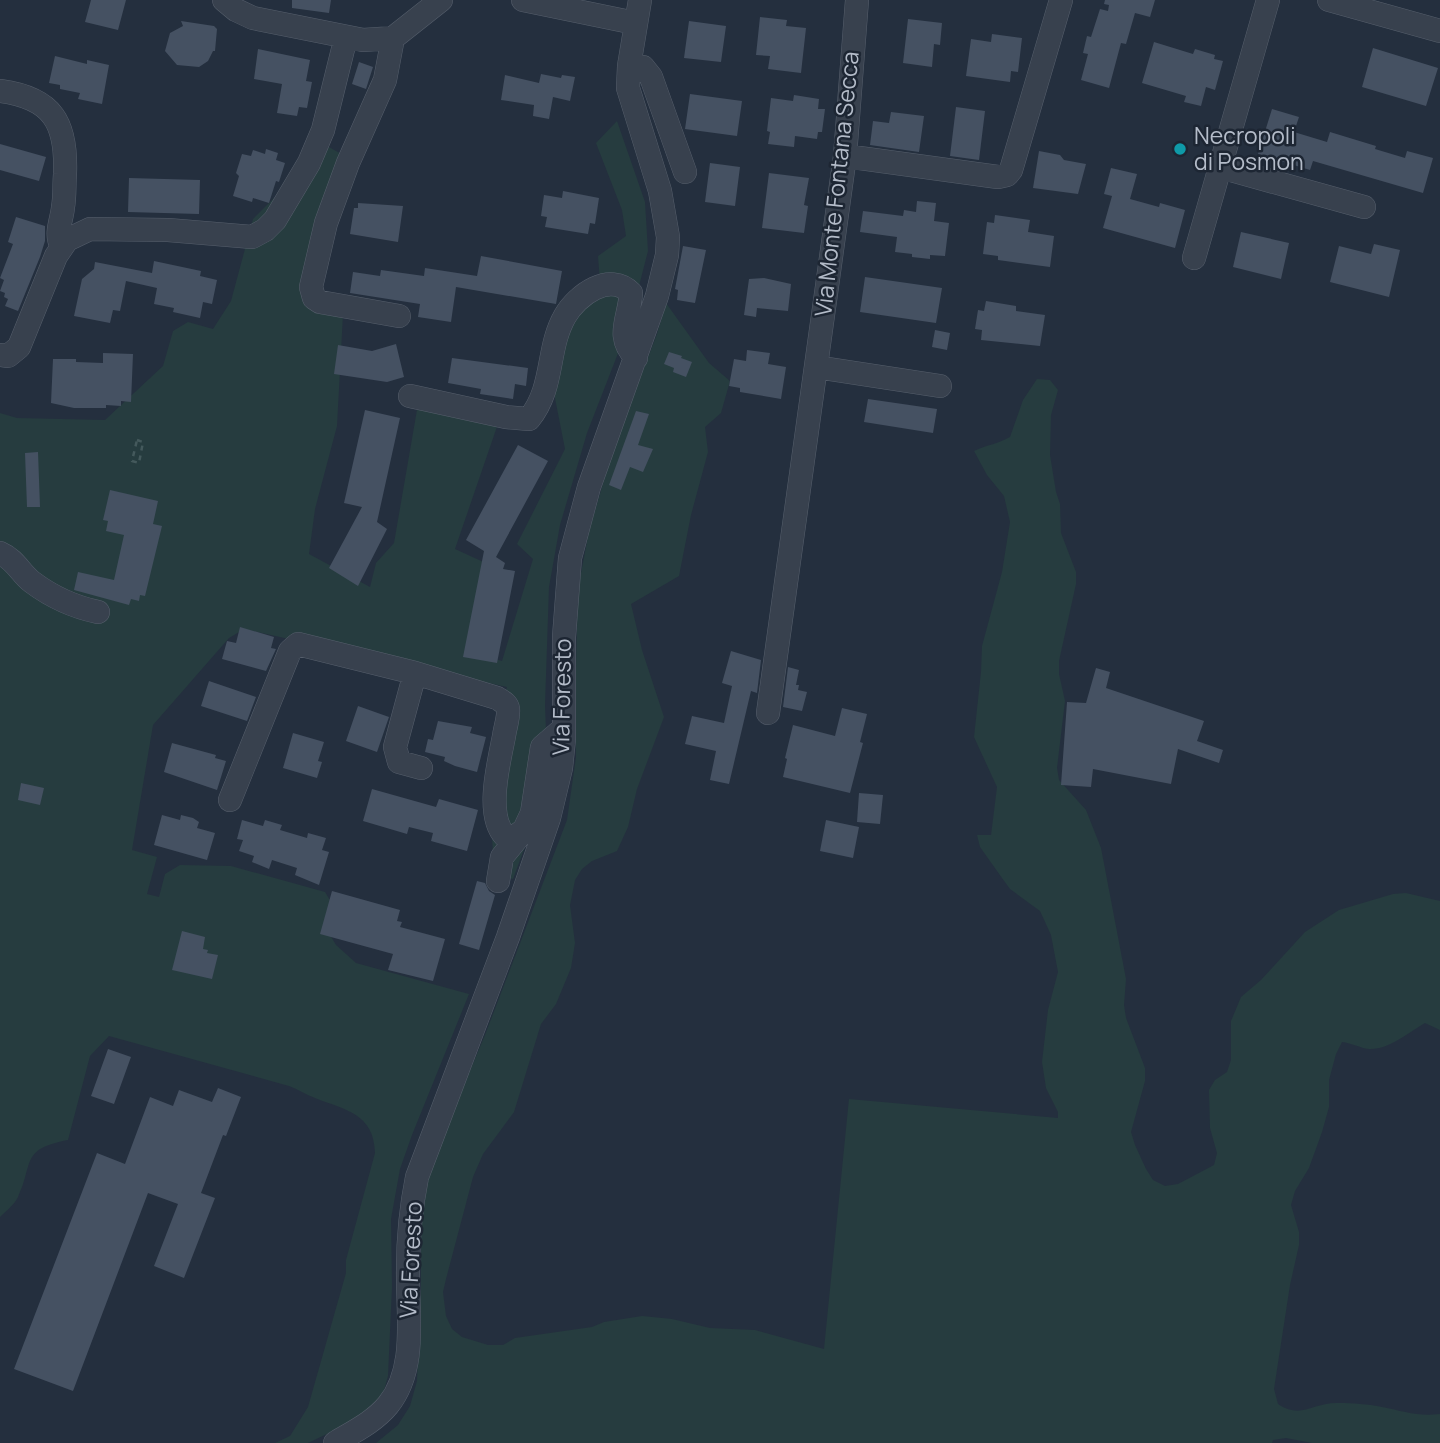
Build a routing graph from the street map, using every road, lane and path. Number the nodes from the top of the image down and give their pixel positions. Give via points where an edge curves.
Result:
1 (224, 0) edge
2 (441, 0) edge
3 (523, 0) edge
4 (640, 0) edge
5 (857, 0) edge
6 (1061, 0) edge
7 (1268, 0) edge
8 (1329, 0) edge
9 (635, 23) junction
10 (1440, 31) edge
11 (346, 37) junction
12 (393, 38) junction
13 (629, 66) junction
14 (0, 91) edge
15 (845, 156) junction
16 (1220, 167) junction
17 (685, 172) dead end
18 (64, 206) junction
19 (1364, 207) dead end
20 (90, 229) junction
21 (61, 245) junction
22 (1194, 258) dead end
23 (399, 316) dead end
24 (0, 355) edge
25 (636, 358) junction
26 (816, 367) junction
27 (940, 386) dead end
28 (410, 396) dead end
29 (132, 461) joint
30 (0, 553) edge
31 (98, 612) dead end
32 (415, 673) junction
33 (768, 713) dead end
34 (564, 728) junction
35 (421, 768) dead end
36 (230, 800) dead end
37 (524, 830) junction
38 (498, 881) dead end
39 (335, 1443) edge

1 - 11 street via 253,18
2 - 12 street
3 - 9 street
4 - 9 street, Via Foresto
5 - 15 street, Via Monte Fontana Secca
6 - 15 street via 1007,175
7 - 16 street
8 - 10 street
9 - 13 street, Via Foresto
11 - 12 street
11 - 20 street via 323,130 309,163 265,230 252,237
12 - 23 street via 385,80 326,223 311,287 320,302
13 - 17 street via 643,67 651,76
13 - 25 street, Via Foresto via 630,97 660,191 668,237 657,296
14 - 18 street via 16,93 53,113 61,127 66,152
15 - 26 street, Via Monte Fontana Secca
16 - 19 street
16 - 22 street
18 - 20 street via 73,222
18 - 21 street via 58,233
20 - 21 street
21 - 24 street via 19,346 8,356
25 - 28 street via 623,337 631,293 625,287 603,284 585,294 565,316 540,406 529,419
25 - 34 street, Via Foresto via 589,487 570,558
26 - 27 street
26 - 33 street, Via Monte Fontana Secca
29 - 29 path via 137,440 143,442 139,463
30 - 31 street via 12,558 31,582 75,607
32 - 35 street via 395,747 399,762
32 - 36 street via 298,644 290,650
32 - 37 street via 505,703 496,825 505,836 514,837
34 - 37 street via 542,747 532,813
34 - 39 street, Via Foresto via 557,786 535,862 417,1177 408,1257 407,1366 388,1405
37 - 38 street via 502,857

